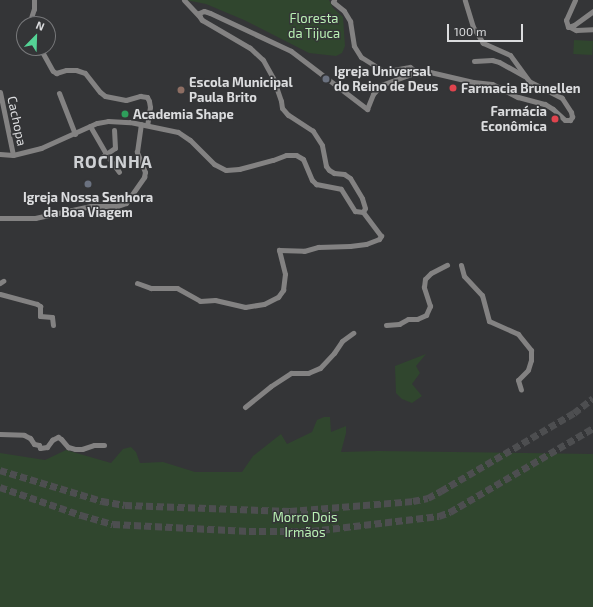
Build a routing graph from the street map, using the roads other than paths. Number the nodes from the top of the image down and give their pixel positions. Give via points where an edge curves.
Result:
1 (34, 0) edge
2 (184, 0) edge
3 (334, 0) edge
4 (465, 0) edge
5 (575, 0) edge
6 (593, 11) edge
7 (32, 16) edge
8 (200, 17) junction
9 (570, 27) junction
10 (593, 29) edge
11 (44, 56) edge
12 (474, 62) dead end
13 (416, 72) junction
14 (525, 77) junction
15 (0, 92) edge
16 (59, 93) dead end
17 (144, 125) junction
18 (90, 126) junction
19 (114, 130) dead end
20 (75, 134) junction
21 (0, 154) edge
22 (104, 155) junction
23 (13, 156) junction
24 (119, 172) dead end
25 (363, 212) junction
26 (0, 218) edge
27 (461, 265) dead end
28 (447, 266) dead end
29 (137, 283) dead end
30 (0, 294) edge
31 (53, 325) dead end
32 (386, 325) dead end
33 (353, 333) dead end
34 (521, 390) dead end
35 (245, 407) dead end
36 (0, 434) edge
37 (104, 445) dead end

1 - 7 street
2 - 8 street
3 - 13 street via 350,21 354,46 361,57 382,70 410,66
4 - 14 street via 477,35 488,46 510,55
5 - 9 street via 566,20 567,26
6 - 9 street
8 - 13 street via 201,12 210,13 278,44 309,63 367,109 373,94 381,85
8 - 25 street via 250,48 263,60 273,78 282,108 288,115 313,131 322,145 329,170 350,178 362,198 365,208
9 - 10 street via 576,30
11 - 17 street via 52,71 56,73 66,70 85,72 105,96 126,100 146,97 150,107
12 - 14 street via 499,62
13 - 14 street via 492,84 518,97 545,104 567,121 571,119 571,112 562,98 535,85
15 - 23 street, Cachopa
16 - 20 street
17 - 18 street via 108,121
17 - 25 street via 183,134 214,164 226,170 239,169 286,155 296,155 303,159 316,184 340,190 354,211
17 - 26 street via 137,152 144,177 126,203 117,206 94,205 35,218
18 - 20 street
18 - 22 street
19 - 22 street via 115,148
20 - 23 street
21 - 23 street
22 - 24 street
25 - 29 street via 381,236 375,241 350,246 318,247 304,251 279,250 285,274 283,290 274,299 256,306 200,301 177,288 151,288
27 - 34 street via 464,276 482,295 489,321 518,334 531,350 528,370 518,380
28 - 32 street via 431,273 425,279 424,287 430,306 426,315 399,324
30 - 31 street via 37,304 40,306 40,316 52,317
33 - 35 street via 342,341 320,368 308,373 291,373
36 - 37 street via 24,435 34,444 40,445 40,448 47,447 58,437 68,447 75,449

